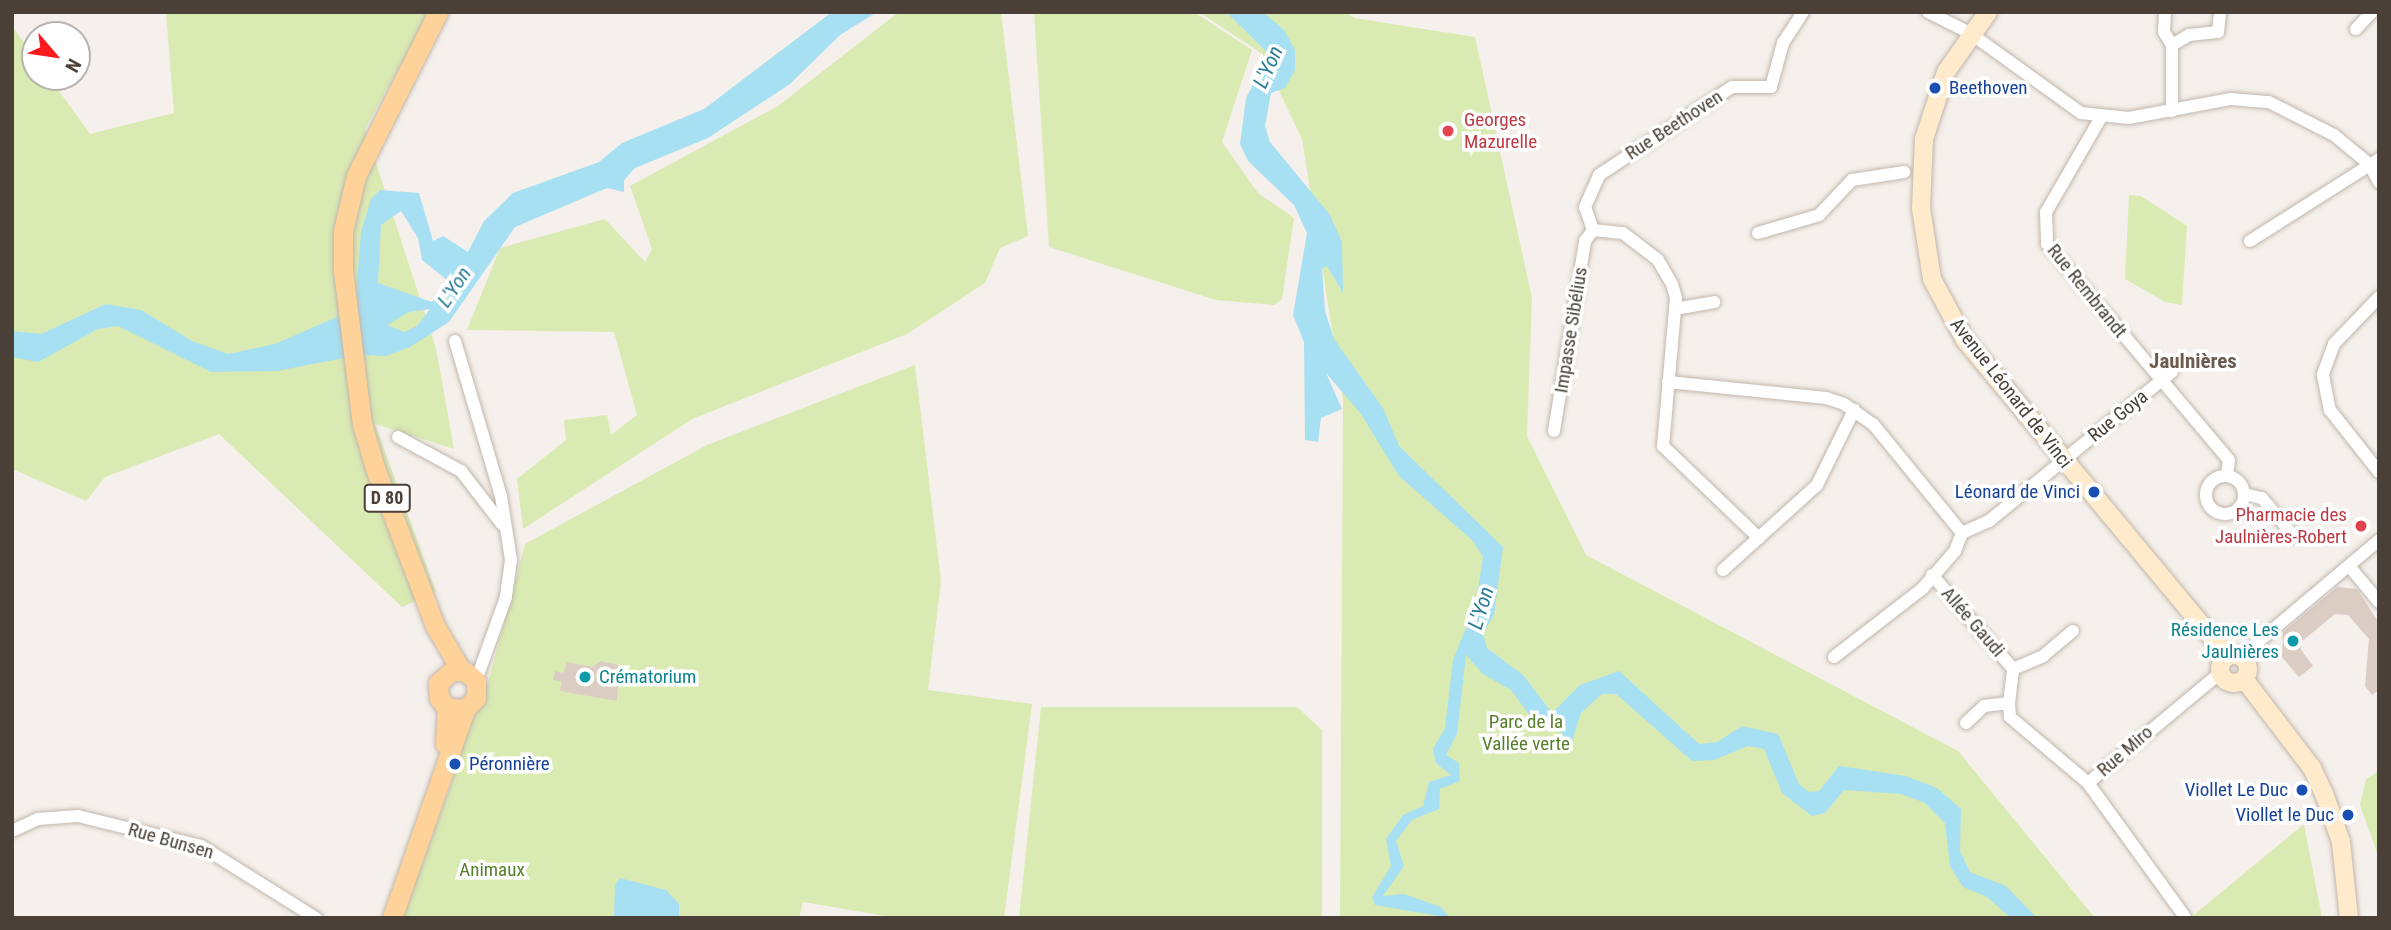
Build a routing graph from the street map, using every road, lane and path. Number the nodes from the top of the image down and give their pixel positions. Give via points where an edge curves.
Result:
1 (438, 12) edge
2 (1803, 12) edge
3 (1928, 12) edge
4 (1988, 12) edge
5 (2165, 12) edge
6 (2220, 12) edge
7 (2372, 12) edge
8 (2356, 29) dead end
9 (1970, 33) junction
10 (2172, 45) junction
11 (2172, 111) junction
12 (2099, 119) junction
13 (2374, 162) edge
14 (1904, 172) dead end
15 (2379, 182) edge
16 (1593, 230) junction
17 (1758, 233) dead end
18 (2250, 241) dead end
19 (2379, 297) edge
20 (1714, 302) dead end
21 (1675, 309) junction
22 (456, 341) dead end
23 (2167, 377) junction
24 (1668, 382) junction
25 (1854, 411) junction
26 (1554, 431) dead end
27 (397, 437) dead end
28 (2063, 460) junction
29 (2379, 472) edge
30 (2227, 474) junction
31 (2244, 494) junction
32 (502, 524) junction
33 (1962, 533) junction
34 (2294, 536) dead end
35 (1759, 538) junction
36 (2379, 540) edge
37 (2349, 566) junction
38 (1723, 570) dead end
39 (1933, 575) junction
40 (2379, 602) edge
41 (2073, 631) dead end
42 (1834, 657) dead end
43 (2236, 657) junction
44 (2013, 669) junction
45 (2220, 673) junction
46 (462, 675) junction
47 (2244, 679) junction
48 (2009, 703) junction
49 (456, 708) junction
50 (1966, 723) dead end
51 (2088, 783) junction
52 (12, 831) edge
53 (2185, 917) edge
54 (316, 918) edge
55 (392, 918) edge
56 (2349, 918) edge

1 - 46 main road, D 80 via 355,176 343,230 353,367 375,468 435,626
2 - 16 street, Rue Beethoven via 1783,43 1771,87 1732,87 1598,175 1585,207
3 - 9 street
4 - 9 street, Avenue Léonard de Vinci
5 - 10 street via 2164,32
6 - 10 street via 2218,32 2189,35
7 - 8 street
9 - 12 street via 2081,113
9 - 28 street, Avenue Léonard de Vinci via 1946,72 1924,139 1921,208 1932,279 1965,340
10 - 11 street
11 - 12 street
11 - 13 street via 2231,99 2269,102 2320,125
12 - 23 street, Rue Rembrandt via 2046,212 2044,234 2053,254
13 - 15 street
13 - 18 street
14 - 17 street via 1852,180 1819,215
16 - 21 street via 1623,233 1658,260 1672,284
16 - 26 street, Impasse Sibélius via 1585,241
19 - 29 street via 2334,344 2323,374 2330,410
20 - 21 street
21 - 24 street
22 - 32 street via 500,496
23 - 28 street, Rue Goya
23 - 30 street, Rue Rembrandt via 2229,460
24 - 25 street via 1826,398
24 - 35 street via 1667,453
25 - 33 street via 1873,424
25 - 35 street via 1817,485
27 - 32 street via 461,471
28 - 33 street, Rue Goya via 1989,520
28 - 43 street, Avenue Léonard de Vinci
30 - 31 street, Rue Rembrandt
30 - 31 street via 2204,492 2210,507 2227,513
31 - 34 street, Rue Rembrandt via 2262,498
32 - 46 street via 511,578 485,656
33 - 39 street via 1955,551
35 - 38 street
36 - 37 street
37 - 40 street
37 - 43 street
39 - 42 street via 1922,589
39 - 44 street, Allée Gaudi
41 - 44 street via 2043,656
43 - 45 street
43 - 47 street
44 - 48 street
45 - 47 street via 2228,682
45 - 51 street, Rue Miro
46 - 49 main road via 476,698
46 - 49 main road via 437,691
47 - 56 street via 2312,768 2341,842
48 - 50 street via 1984,706
48 - 51 street, Rue Miro via 2010,717
49 - 55 main road via 445,757
51 - 53 street
52 - 54 street, Rue Bunsen via 38,819 78,816 201,846

